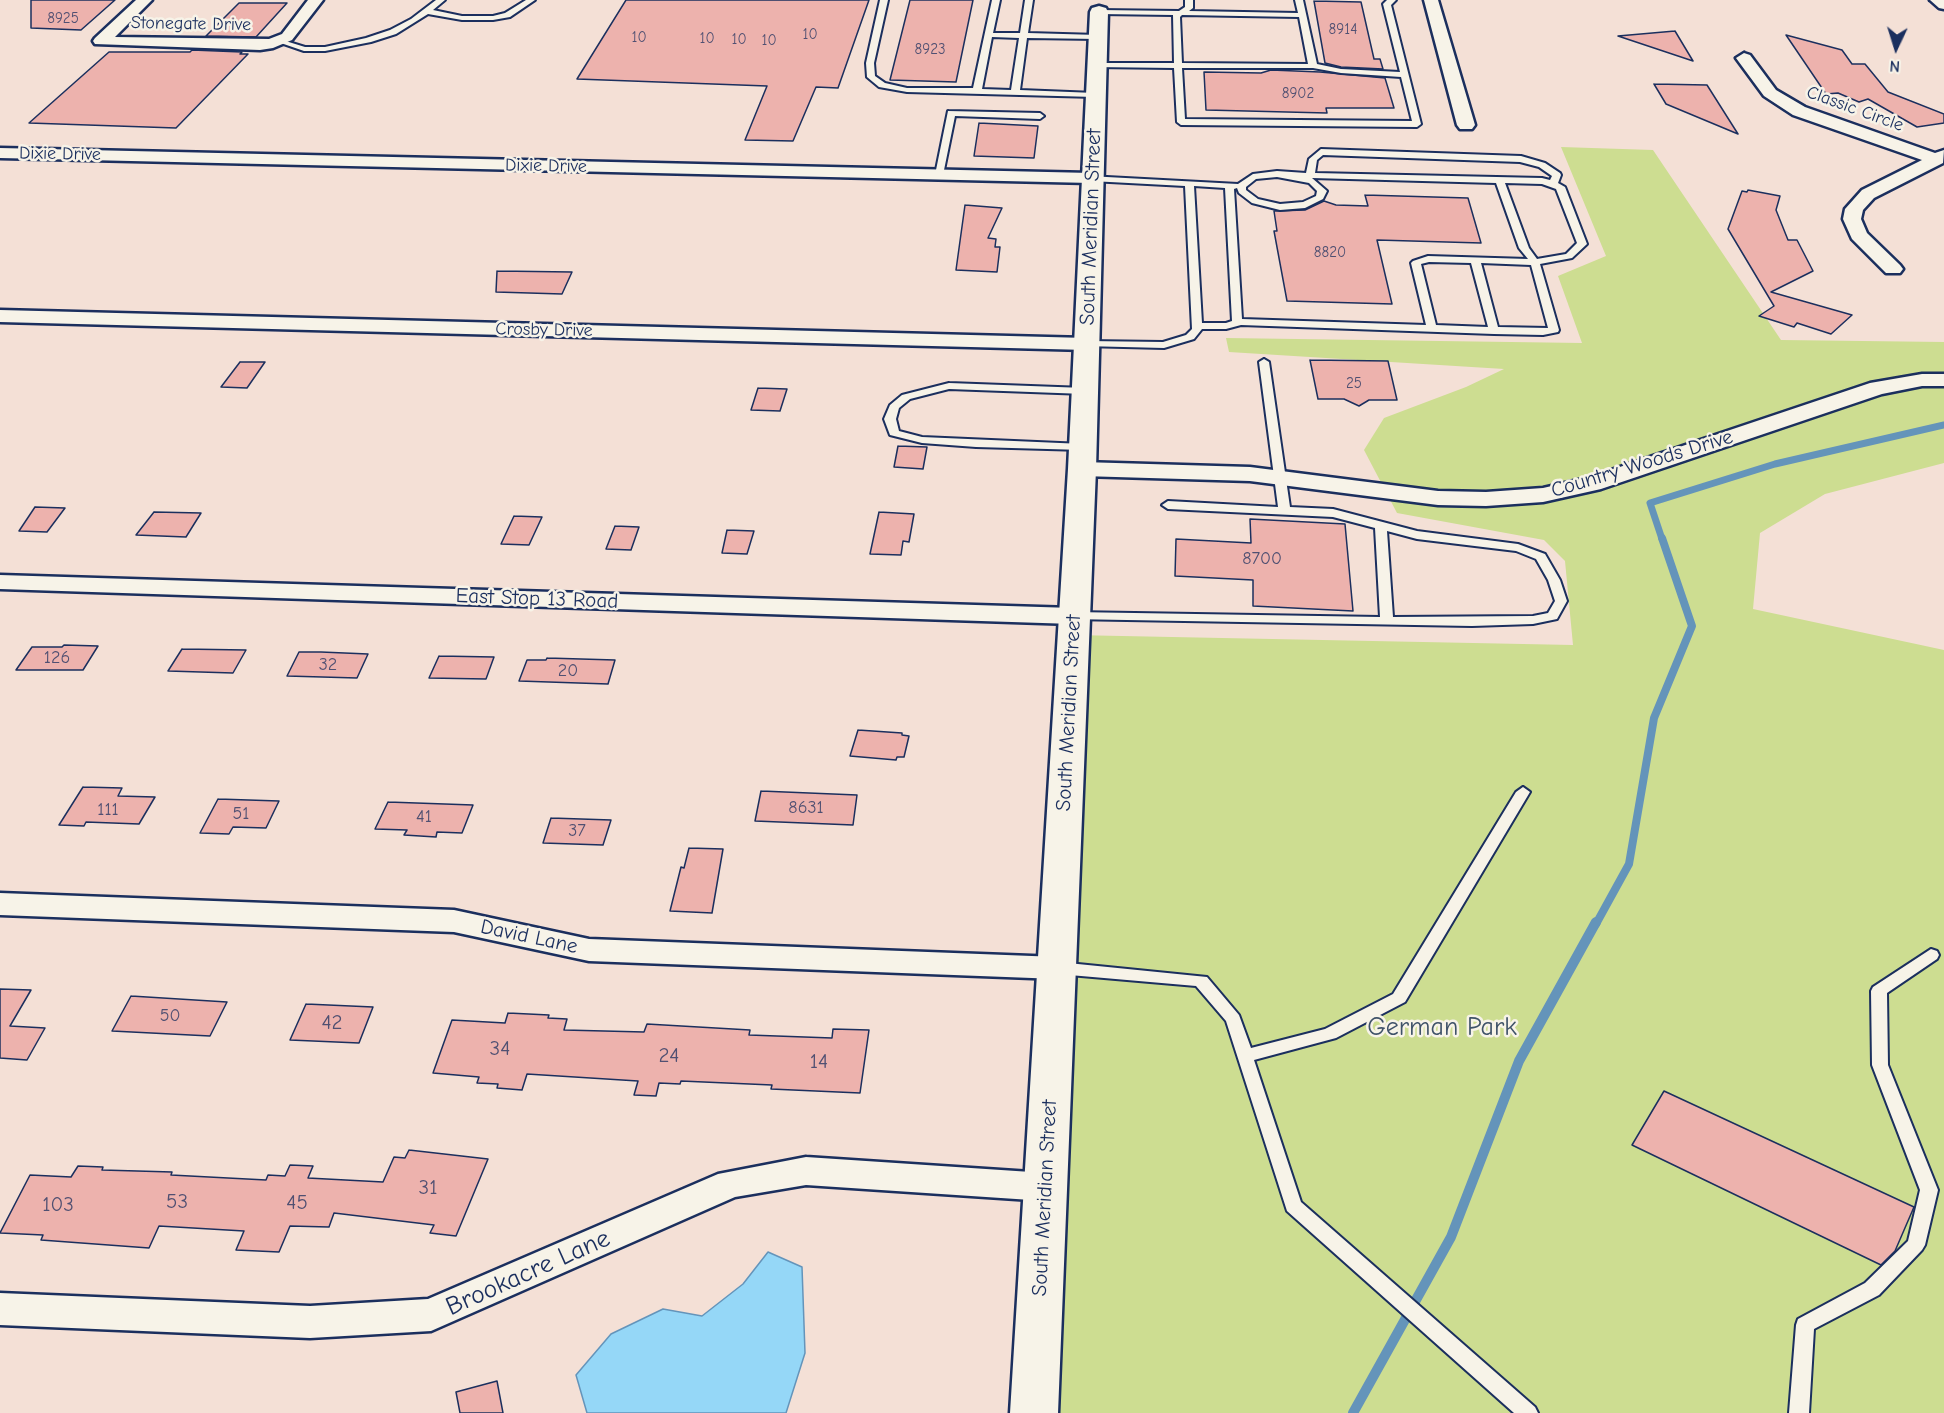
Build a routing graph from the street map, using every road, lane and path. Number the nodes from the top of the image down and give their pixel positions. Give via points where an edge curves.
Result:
1 (145, 0) edge
2 (316, 0) edge
3 (441, 0) edge
4 (531, 0) edge
5 (884, 0) edge
6 (996, 0) edge
7 (1029, 0) edge
8 (1189, 0) edge
9 (1299, 0) edge
10 (1392, 0) edge
11 (1431, 0) edge
12 (1937, 0) edge
13 (1944, 5) edge
14 (427, 11) junction
15 (1183, 12) junction
16 (1302, 15) junction
17 (989, 35) junction
18 (1097, 35) edge
19 (1024, 36) junction
20 (279, 41) junction
21 (1744, 58) dead end
22 (1178, 66) junction
23 (1313, 66) junction
24 (1405, 75) junction
25 (977, 92) junction
26 (1015, 93) junction
27 (1040, 116) dead end
28 (1466, 125) dead end
29 (0, 153) edge
30 (1941, 157) edge
31 (939, 175) junction
32 (1289, 175) junction
33 (1310, 175) junction
34 (1091, 178) junction
35 (1500, 180) junction
36 (1553, 183) junction
37 (1189, 184) junction
38 (1229, 185) junction
39 (1242, 186) junction
40 (1476, 260) junction
41 (1535, 262) junction
42 (1893, 270) dead end
43 (0, 316) edge
44 (1237, 322) junction
45 (1197, 326) junction
46 (1432, 329) junction
47 (1494, 331) junction
48 (1087, 344) junction
49 (1264, 362) dead end
50 (1944, 380) edge
51 (1085, 391) junction
52 (1083, 458) junction
53 (1279, 478) junction
54 (1168, 505) dead end
55 (1284, 510) junction
56 (1381, 524) junction
57 (0, 582) edge
58 (1073, 616) junction
59 (1387, 621) junction
60 (1523, 792) dead end
61 (0, 904) edge
62 (1931, 955) dead end
63 (1058, 968) junction
64 (1245, 1056) junction
65 (1046, 1187) junction
66 (0, 1309) edge
67 (1034, 1413) edge
68 (1528, 1413) edge
69 (1799, 1413) edge

1 - 20 street, Stonegate Drive via 101,41 260,45
2 - 20 street
3 - 14 lane
4 - 14 lane via 494,18 462,18
5 - 25 lane via 870,63 871,77 882,85 907,90
6 - 17 lane
7 - 19 lane
8 - 15 lane via 1189,8
9 - 16 lane
10 - 24 lane via 1386,4
11 - 28 street
12 - 13 street
14 - 20 lane via 393,32 346,46 304,50
15 - 16 lane
15 - 18 lane
15 - 22 lane via 1176,16
16 - 23 lane
17 - 19 lane
17 - 25 lane
18 - 19 lane
18 - 22 lane
18 - 26 lane
18 - 34 main road, South Meridian Street
19 - 26 lane
21 - 30 street, Classic Circle via 1770,93 1799,111
22 - 23 lane
22 - 24 lane via 1181,122 1417,123
23 - 24 lane
25 - 26 lane
27 - 31 lane via 951,113
29 - 31 street, Dixie Drive
30 - 42 street via 1868,194 1854,209 1852,219 1859,235
31 - 34 street, Dixie Drive
32 - 33 lane
32 - 39 lane via 1253,177
32 - 39 lane via 1319,186 1320,197 1305,205 1280,207 1255,201 1242,191
33 - 35 lane
33 - 36 lane via 1313,159 1321,152 1494,157 1542,165 1557,176
34 - 37 lane
34 - 48 main road, South Meridian Street
35 - 36 lane
35 - 41 lane via 1524,248
36 - 41 lane via 1560,187 1582,243 1569,256
37 - 38 lane
37 - 45 lane
38 - 39 lane
38 - 44 lane
40 - 41 lane
40 - 46 lane via 1428,259 1416,263
40 - 47 lane
41 - 47 lane via 1554,330
43 - 48 street, Crosby Drive
44 - 45 lane
44 - 46 lane
45 - 48 lane via 1190,337 1164,345
46 - 47 lane
48 - 51 main road, South Meridian Street
49 - 53 lane
50 - 53 street, Country Woods Drive via 1878,388 1593,484 1543,495 1486,500 1438,498
51 - 52 main road, South Meridian Street
51 - 52 lane via 949,386 906,396 894,407 890,419 894,433 922,440
52 - 53 street, Country Woods Drive
52 - 58 main road, South Meridian Street
53 - 55 lane
54 - 55 lane
55 - 56 lane via 1334,513
56 - 59 lane
56 - 59 lane via 1417,535 1518,548 1541,557 1561,601 1553,616 1533,620
57 - 58 street, East Stop 13 Road
58 - 59 lane
58 - 63 main road, South Meridian Street
60 - 64 lane via 1399,998 1330,1034
61 - 63 street, David Lane via 454,921 590,950
62 - 69 lane via 1879,991 1880,1065 1929,1190 1916,1245 1872,1289 1805,1324
63 - 64 lane via 1201,981 1233,1019
63 - 65 main road, South Meridian Street
64 - 68 lane via 1293,1206
65 - 66 street, Brookacre Lane via 806,1171 730,1184 431,1315 309,1322
65 - 67 main road, South Meridian Street

